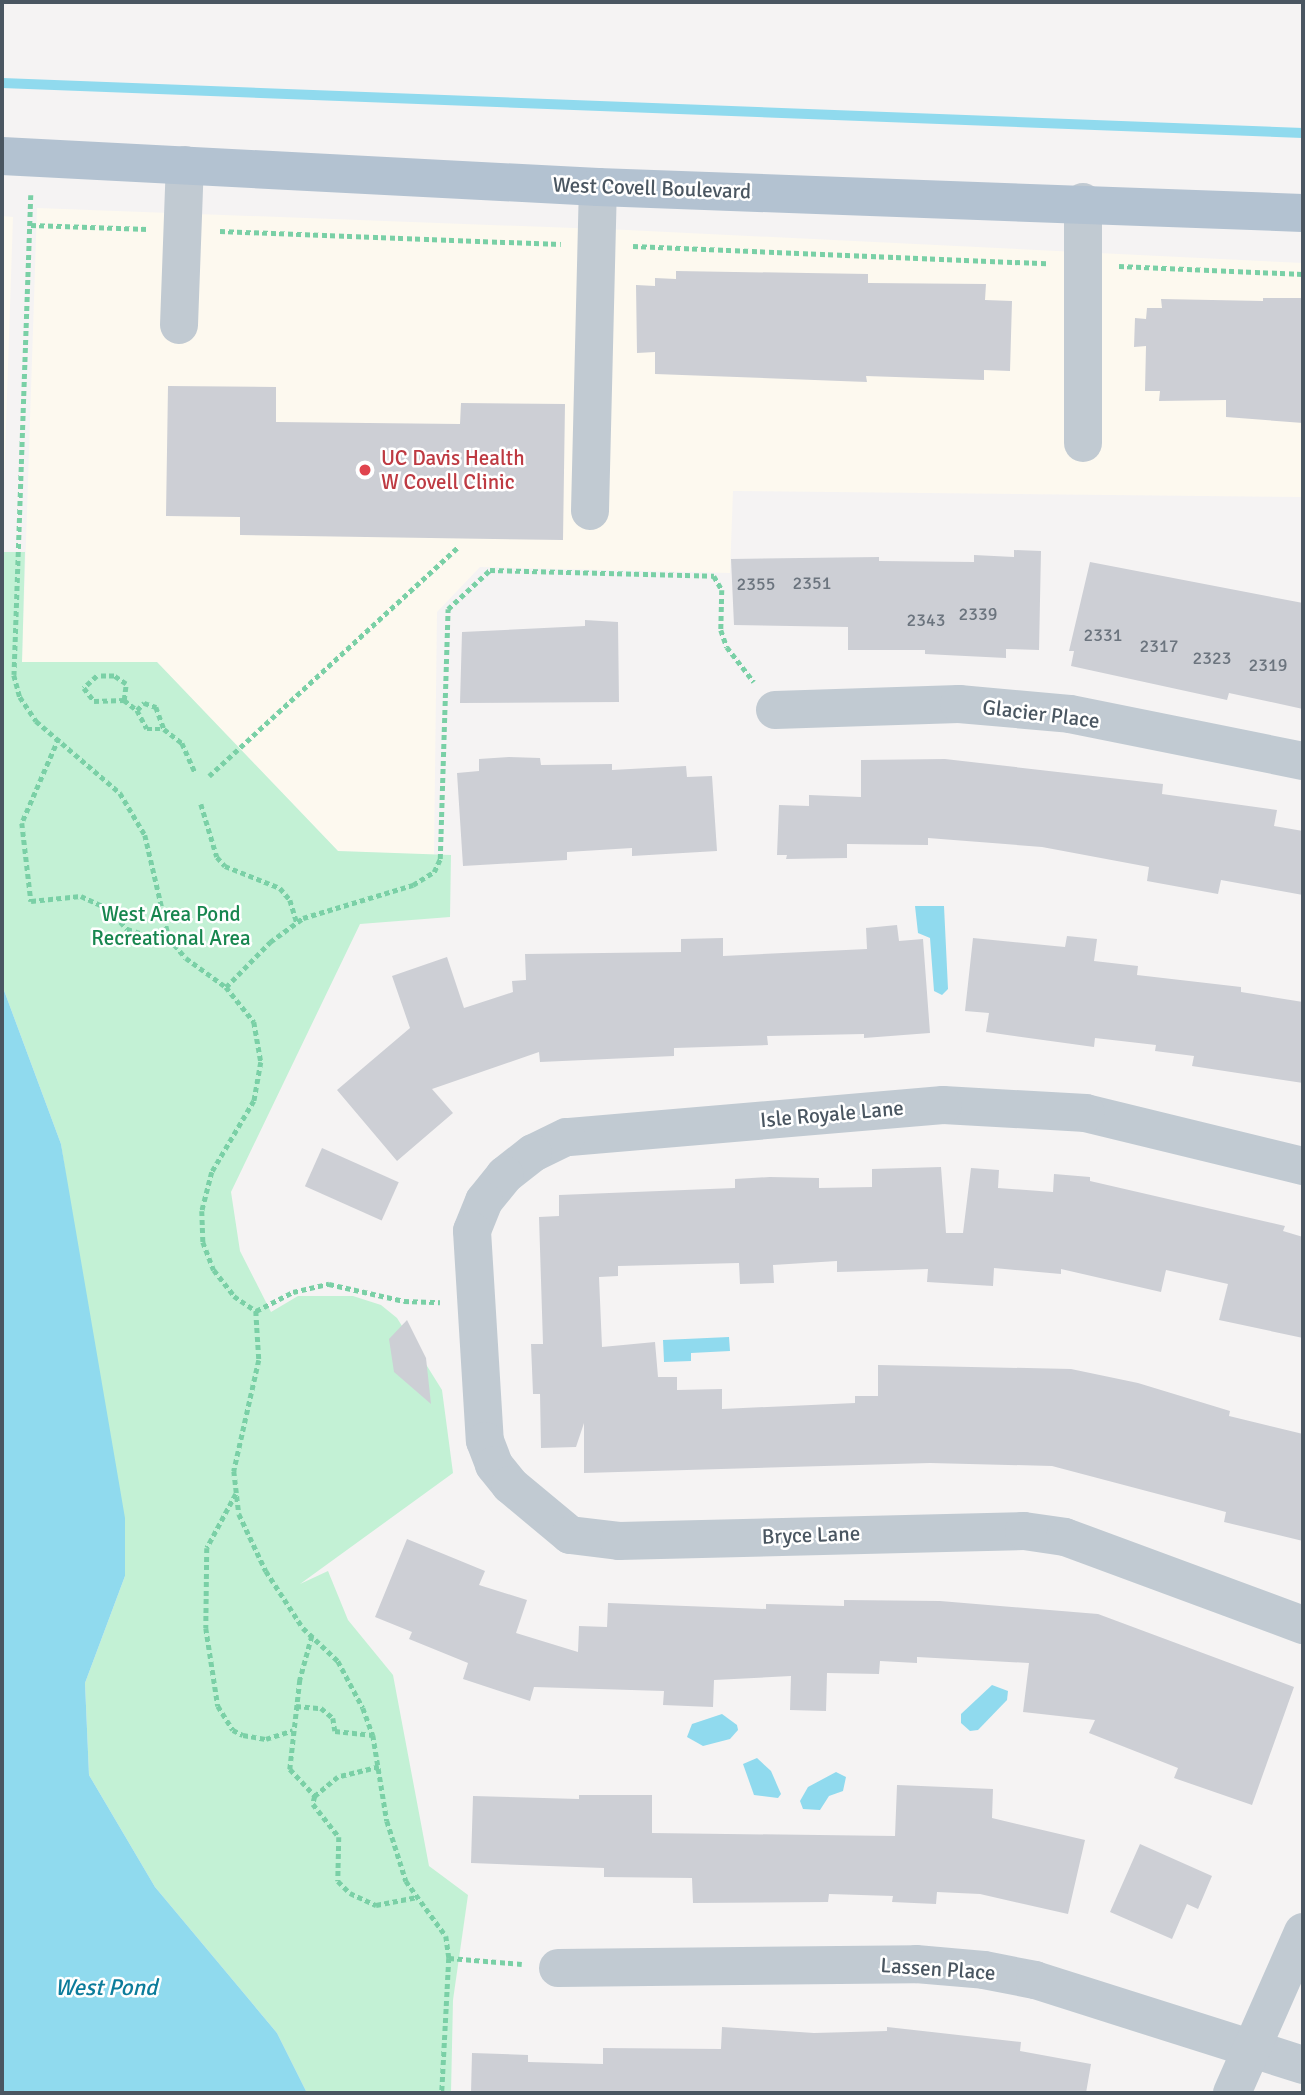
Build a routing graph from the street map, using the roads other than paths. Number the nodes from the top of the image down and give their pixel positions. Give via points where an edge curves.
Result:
1 (17, 156) edge
2 (186, 165) junction
3 (598, 187) junction
4 (1083, 202) junction
5 (1303, 213) edge
6 (179, 325) dead end
7 (1083, 443) dead end
8 (590, 511) dead end
9 (775, 710) road end
10 (1303, 761) edge
11 (1303, 1166) edge
12 (475, 1304) joint
13 (1303, 1625) edge
14 (1303, 1932) edge
15 (558, 1968) road end
16 (1247, 2050) junction
17 (1303, 2065) edge
18 (1232, 2093) edge

1 - 2 main road, West Covell Boulevard
2 - 3 main road, West Covell Boulevard
2 - 6 street
3 - 4 main road, West Covell Boulevard
3 - 8 street
4 - 5 main road, West Covell Boulevard
4 - 7 street
9 - 10 street, Glacier Place via 959,704 1070,714
11 - 12 street, Isle Royale Lane via 1086,1113 1023,1106 943,1105 566,1137 533,1153 505,1175 484,1201 472,1231
12 - 13 street, Bryce Lane via 485,1441 494,1465 510,1485 570,1535 619,1541 1024,1531 1065,1537
14 - 16 street
15 - 16 street, Lassen Place via 916,1964 984,1970 1035,1980
16 - 17 street, Lassen Place
16 - 18 street

